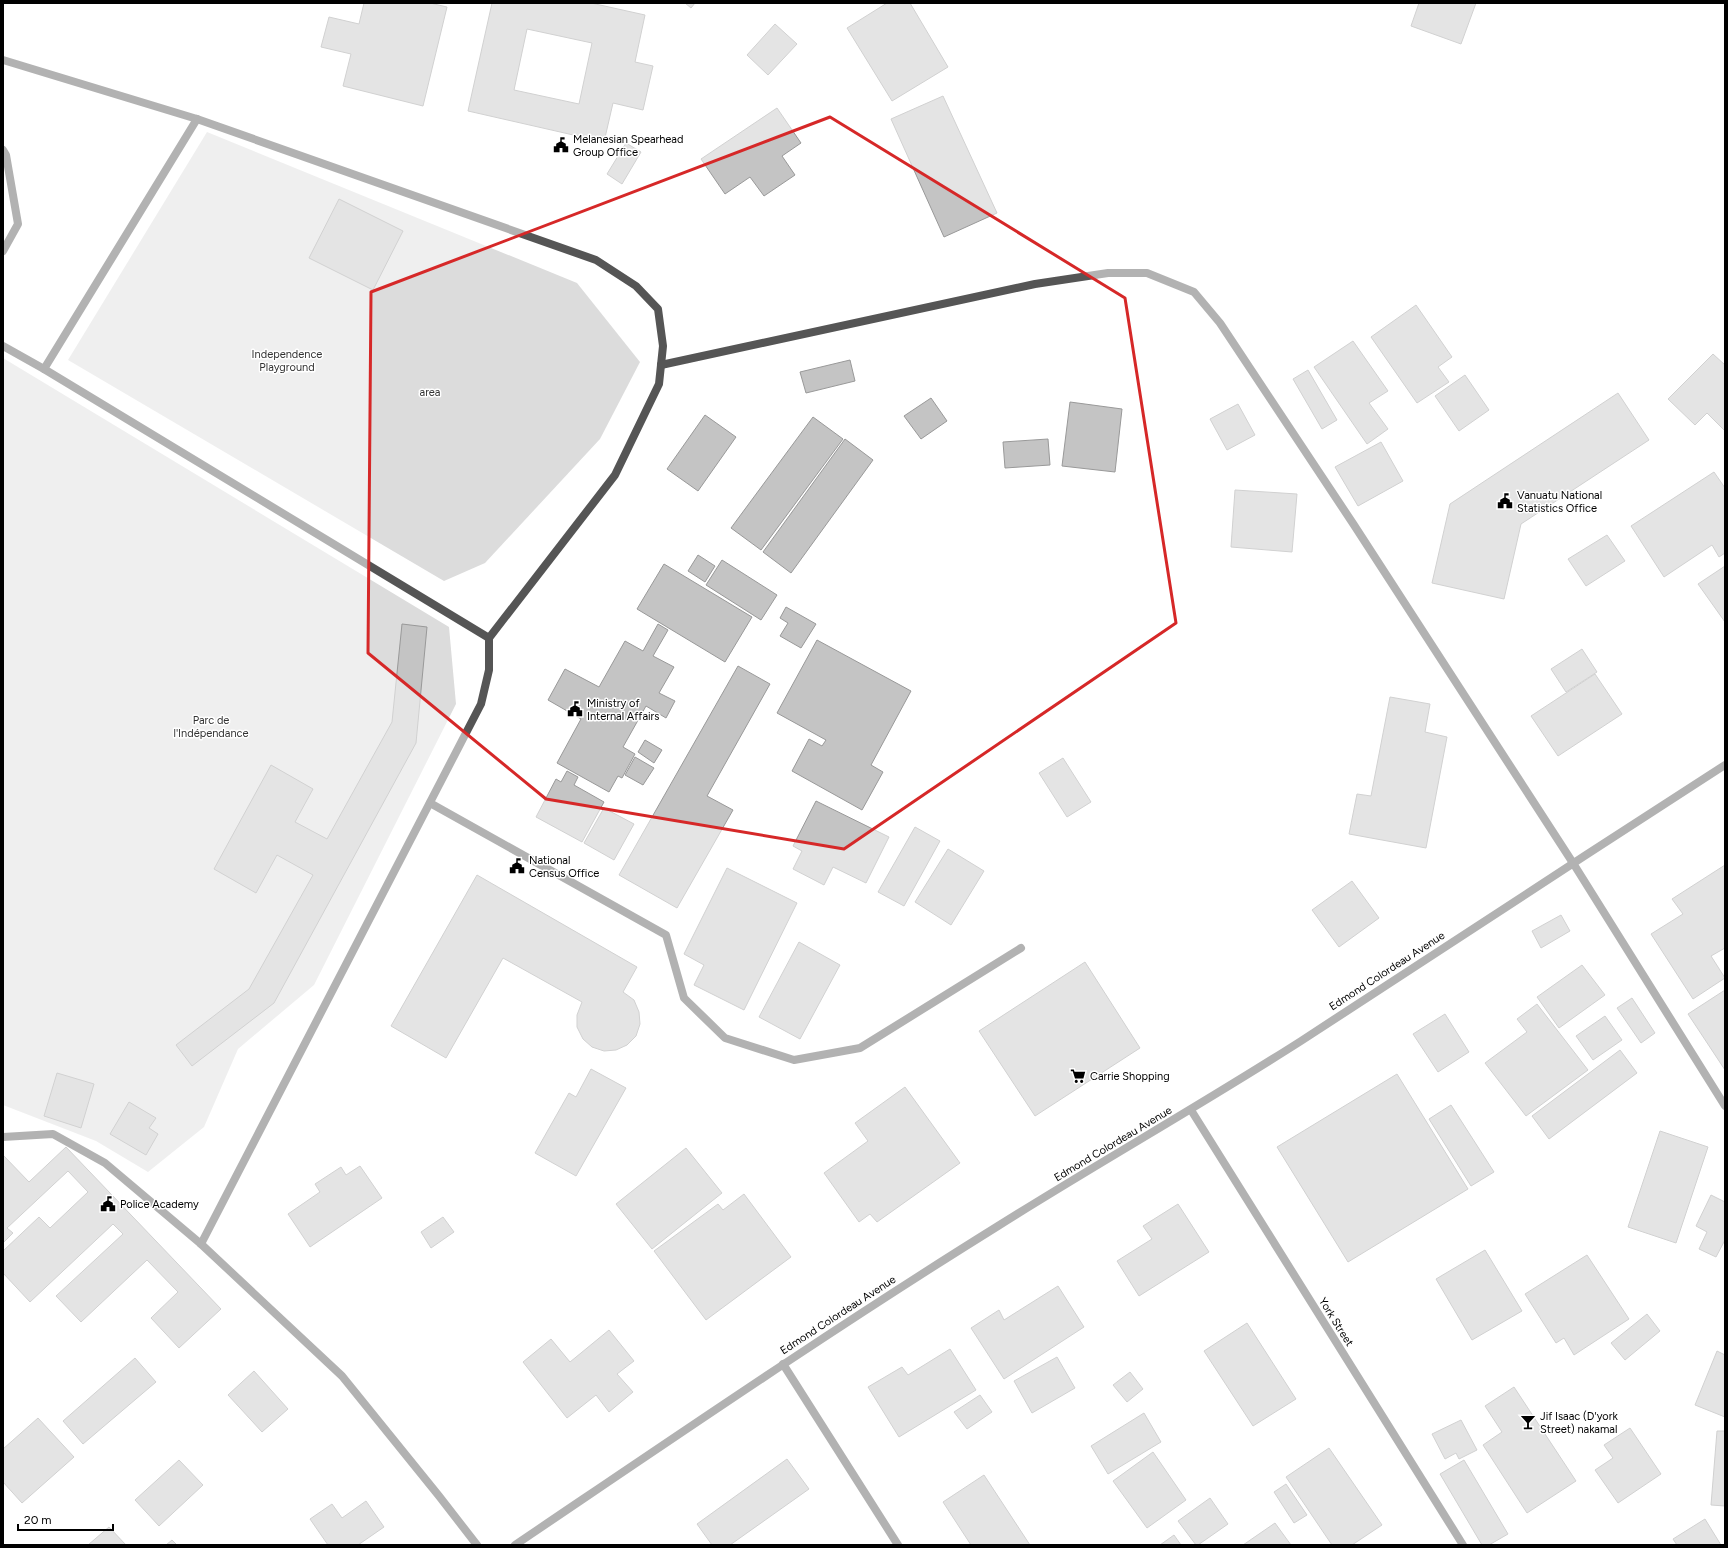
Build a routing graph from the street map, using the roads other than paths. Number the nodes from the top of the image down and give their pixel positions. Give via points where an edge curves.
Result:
1 (3, 60) edge
2 (197, 119) junction
3 (3, 150) edge
4 (3, 251) edge
5 (3, 346) edge
6 (661, 365) junction
7 (44, 369) junction
8 (489, 638) junction
9 (1725, 765) edge
10 (430, 803) junction
11 (1573, 863) junction
12 (1020, 948) dead end
13 (1725, 1106) edge
14 (1191, 1110) junction
15 (3, 1137) edge
16 (201, 1244) junction
17 (783, 1364) junction
18 (477, 1545) edge
19 (516, 1545) edge
20 (898, 1545) edge
21 (1463, 1545) edge

1 - 2 street
2 - 6 street via 596,260 636,286 658,309 663,346
2 - 7 street
3 - 4 street via 18,224
5 - 7 street
6 - 8 street via 659,384 615,475
6 - 11 street via 1027,286 1108,273 1147,273 1194,292 1224,330 1354,525
7 - 8 street
8 - 10 street via 489,670 481,704
9 - 11 street, Edmond Colordeau Avenue
10 - 12 street via 666,935 684,998 709,1023 725,1038 794,1060 860,1048
10 - 16 street
11 - 13 street
11 - 14 street, Edmond Colordeau Avenue via 1300,1042
14 - 17 street, Edmond Colordeau Avenue via 999,1225
14 - 21 street, York Street
15 - 16 street via 53,1134 105,1163
16 - 18 street via 342,1376
17 - 19 street, Edmond Colordeau Avenue
17 - 20 street

